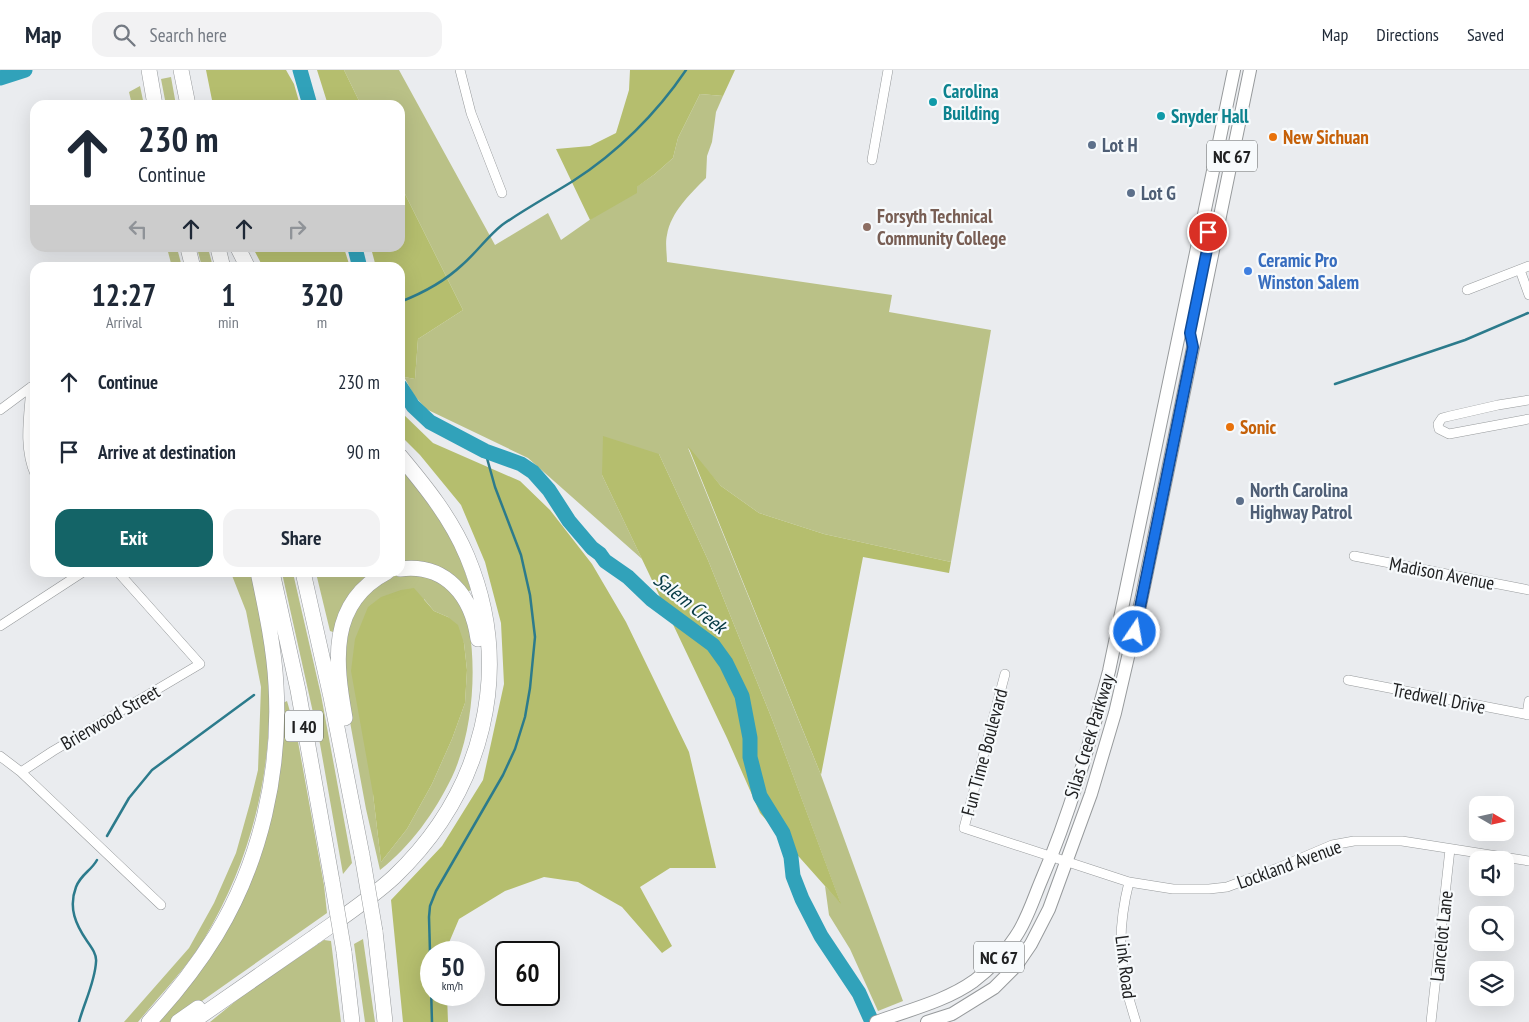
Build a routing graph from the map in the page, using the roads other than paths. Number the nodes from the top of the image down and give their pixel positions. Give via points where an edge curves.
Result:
1 (460, 70) edge
2 (888, 70) edge
3 (1234, 70) edge
4 (1250, 70) edge
5 (181, 72) edge
6 (150, 76) edge
7 (155, 100) edge
8 (187, 100) edge
9 (194, 100) edge
10 (872, 160) dead end
11 (502, 193) dead end
12 (1201, 230) junction
13 (1529, 266) edge
14 (1520, 270) junction
15 (1467, 290) dead end
16 (1529, 295) edge
17 (1193, 347) junction
18 (30, 388) edge
19 (1529, 400) edge
20 (30, 406) edge
21 (0, 410) edge
22 (1529, 419) edge
23 (30, 458) edge
24 (405, 462) edge
25 (1354, 556) dead end
26 (405, 569) edge
27 (75, 577) edge
28 (122, 577) edge
29 (259, 577) edge
30 (273, 577) edge
31 (304, 577) edge
32 (379, 577) edge
33 (1529, 590) edge
34 (0, 626) edge
35 (1005, 674) dead end
36 (1348, 680) dead end
37 (1529, 701) edge
38 (1528, 715) edge
39 (0, 756) edge
40 (21, 772) junction
41 (354, 810) junction
42 (1450, 849) junction
43 (1052, 855) junction
44 (1067, 860) junction
45 (1529, 861) edge
46 (1129, 882) junction
47 (161, 905) dead end
48 (149, 1022) edge
49 (178, 1022) edge
50 (192, 1022) edge
51 (352, 1022) edge
52 (385, 1022) edge
53 (876, 1022) edge
54 (927, 1022) edge
55 (1136, 1022) edge
56 (1431, 1022) edge

1 - 11 street via 471,113
2 - 10 street
3 - 12 main road, Silas Creek Parkway / NC 67
4 - 17 main road, Silas Creek Parkway / NC 67
5 - 8 highway
5 - 9 highway
6 - 7 highway
12 - 17 main road via 1209,235 1190,333
12 - 43 main road, Silas Creek Parkway / NC 67 via 1109,672
13 - 14 street
14 - 15 street
14 - 16 street
17 - 44 main road, Silas Creek Parkway / NC 67 via 1125,672 1097,776
18 - 21 street
19 - 22 street via 1442,418 1438,424 1439,429 1449,434
20 - 23 street
24 - 50 highway via 437,502 457,536 474,574 484,614 489,656 488,694 481,734 469,770 452,806 429,840 378,891
25 - 33 street, Madison Avenue
26 - 49 highway via 427,570 447,579 463,594 476,624 480,663 478,701 471,736 450,790 417,840 376,881
27 - 34 street
28 - 40 street, Brierwood Street via 200,664
29 - 48 highway via 273,653 277,707 274,756 263,826 241,886 217,934 188,978
30 - 51 highway, I 40, bridge via 298,690 332,881
31 - 41 highway, I 40
32 - 41 highway via 354,599 340,638 338,680 358,788
35 - 43 street, Fun Time Boulevard via 964,828
36 - 38 street, Tredwell Drive
37 - 38 street
39 - 40 street
40 - 47 street
41 - 52 highway, I 40, bridge via 375,931
42 - 45 street, Lockland Avenue
42 - 46 street, Lockland Avenue via 1402,840 1354,841 1332,844 1226,887 1173,888
42 - 56 street, Lancelot Lane
43 - 44 street, Lockland Avenue
43 - 53 main road, Silas Creek Parkway / NC 67 via 1023,924 990,967 976,980 949,995
44 - 46 street, Lockland Avenue
44 - 54 main road, Silas Creek Parkway / NC 67 via 1049,909 1032,944 1016,966 994,988 952,1014
46 - 55 street, Link Road via 1122,915 1120,950

